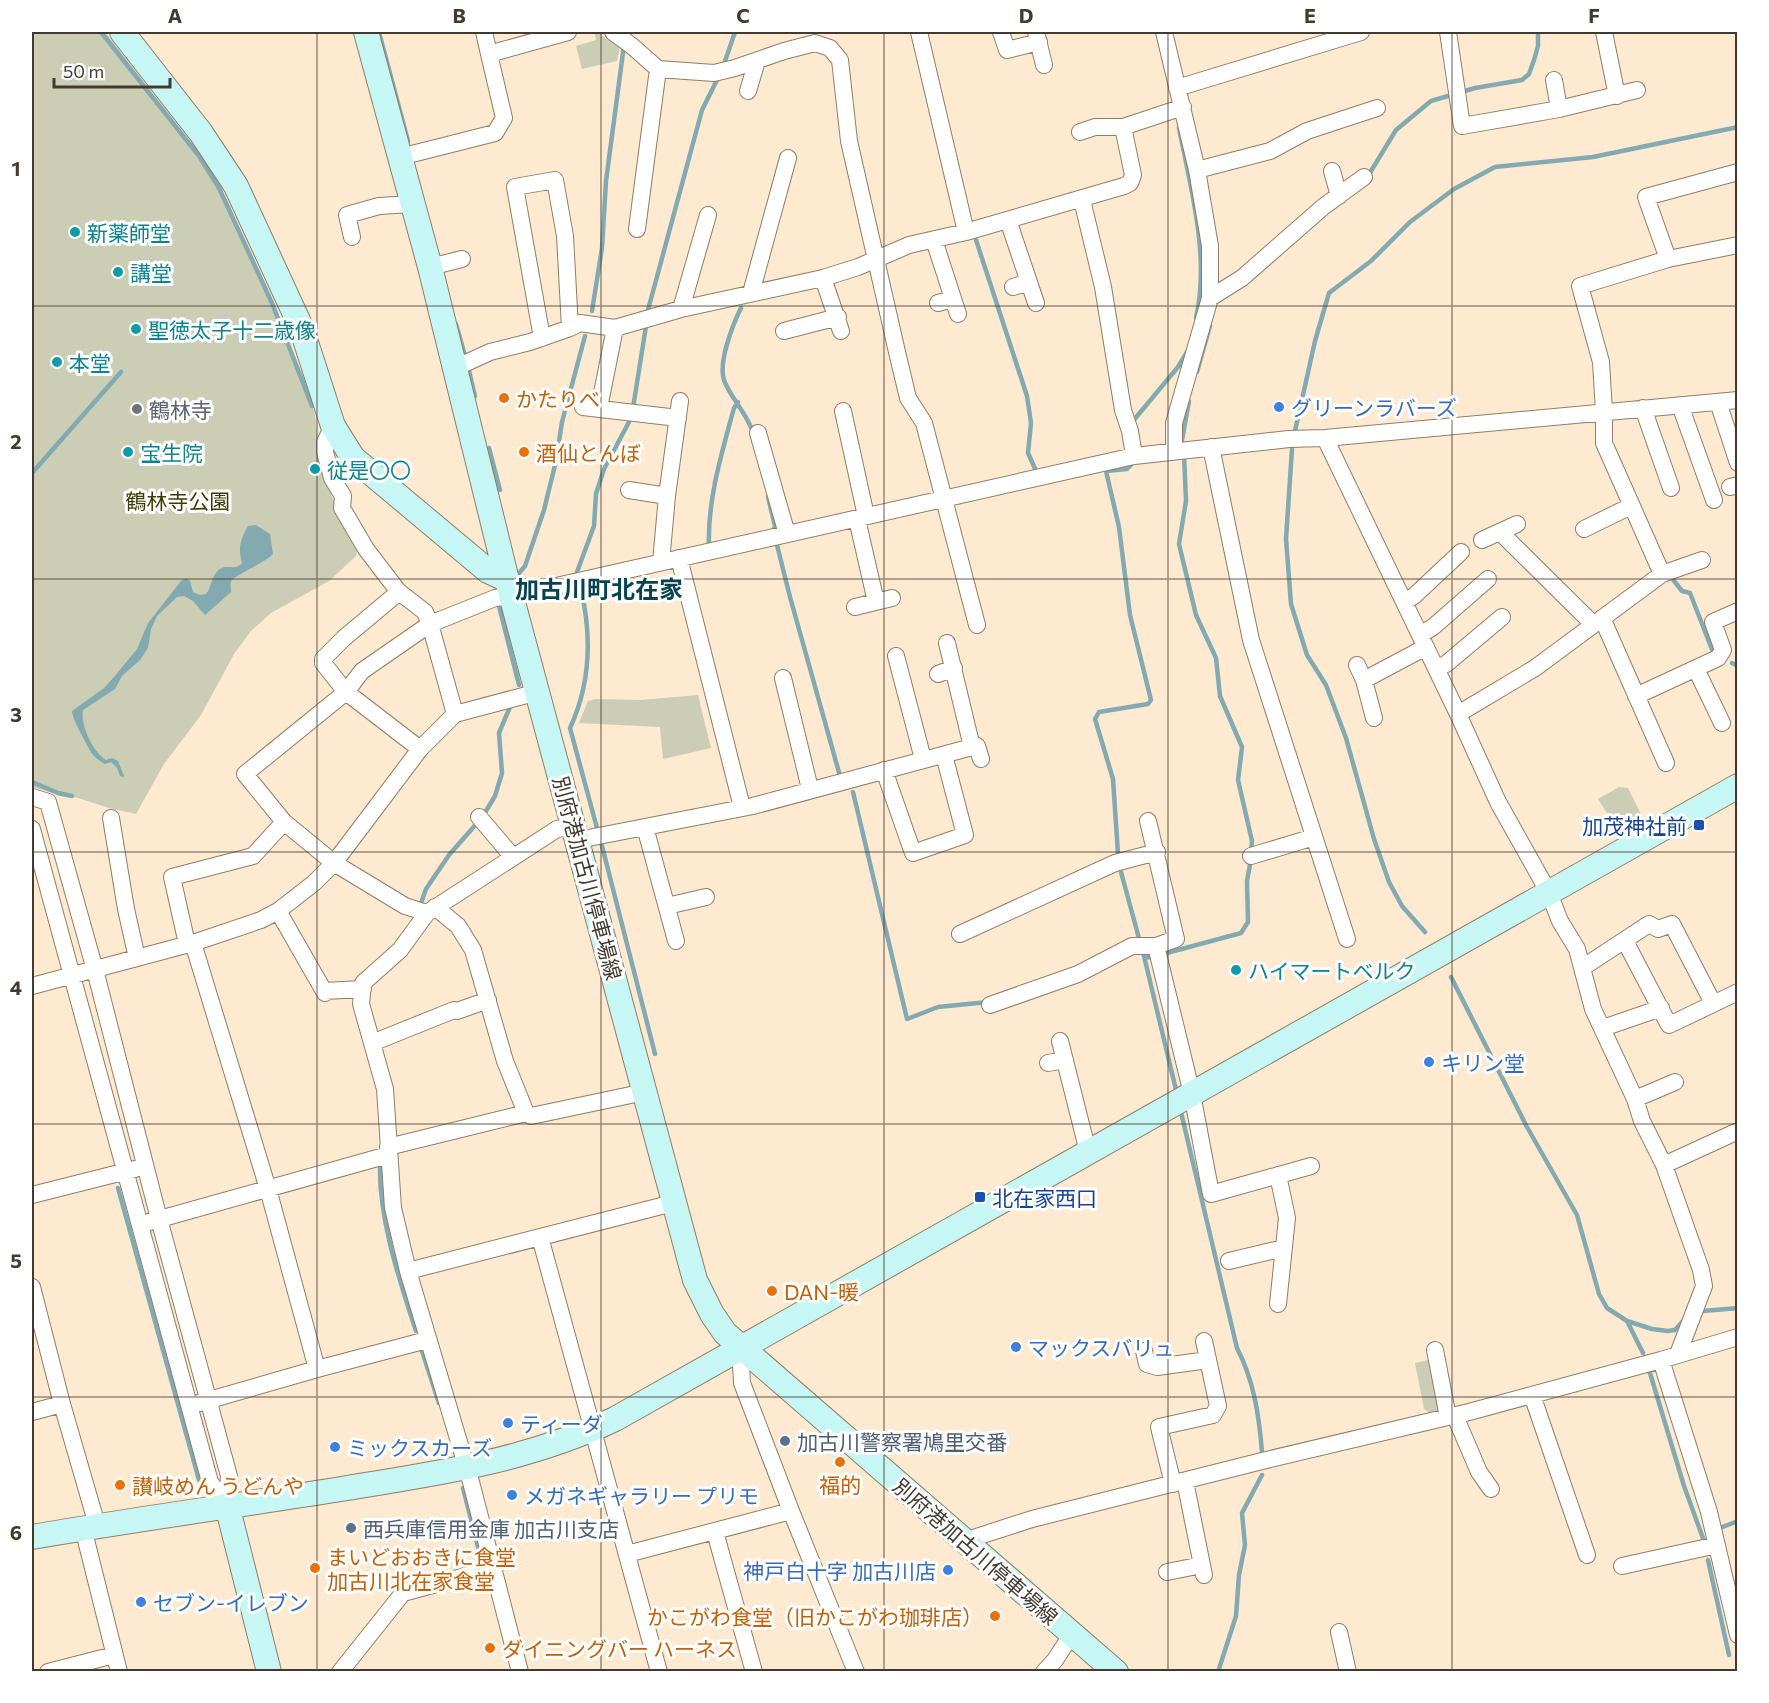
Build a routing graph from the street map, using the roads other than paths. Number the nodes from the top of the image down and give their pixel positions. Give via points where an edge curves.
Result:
1 (122, 32) edge
2 (366, 32) edge
3 (484, 32) edge
4 (568, 32) edge
5 (919, 32) edge
6 (1001, 32) edge
7 (1164, 32) edge
8 (1361, 32) edge
9 (1448, 32) edge
10 (1604, 32) edge
11 (1037, 37) edge
12 (626, 38) edge
13 (489, 54) junction
14 (757, 60) junction
15 (1044, 65) dead end
16 (658, 69) junction
17 (1554, 80) dead end
18 (1177, 88) junction
19 (1638, 90) dead end
20 (747, 91) dead end
21 (1617, 96) junction
22 (1183, 107) junction
23 (1377, 108) dead end
24 (1559, 109) junction
25 (1123, 127) junction
26 (1080, 132) dead end
27 (400, 157) junction
28 (788, 158) dead end
29 (1197, 170) junction
30 (1332, 171) dead end
31 (1737, 172) edge
32 (1364, 177) dead end
33 (1338, 196) junction
34 (1082, 200) junction
35 (412, 204) junction
36 (708, 215) dead end
37 (1008, 220) junction
38 (637, 229) dead end
39 (966, 232) junction
40 (352, 237) dead end
41 (934, 240) junction
42 (1737, 245) edge
43 (875, 258) junction
44 (462, 259) dead end
45 (1668, 259) junction
46 (437, 266) junction
47 (823, 278) junction
48 (752, 293) junction
49 (1210, 298) junction
50 (1036, 303) dead end
51 (950, 305) dead end
52 (681, 309) junction
53 (570, 328) junction
54 (615, 328) junction
55 (784, 332) dead end
56 (542, 338) junction
57 (463, 365) junction
58 (1737, 400) edge
59 (1718, 402) junction
60 (1680, 405) junction
61 (1643, 408) junction
62 (843, 411) dead end
63 (1604, 412) junction
64 (333, 426) junction
65 (758, 433) dead end
66 (1325, 438) junction
67 (1211, 447) junction
68 (1174, 451) junction
69 (1134, 456) junction
70 (1737, 463) edge
71 (1671, 488) dead end
72 (629, 490) dead end
73 (667, 496) junction
74 (943, 500) junction
75 (1714, 500) dead end
76 (1631, 506) junction
77 (861, 518) junction
78 (1517, 524) dead end
79 (1584, 529) dead end
80 (1500, 532) junction
81 (787, 534) junction
82 (1482, 540) dead end
83 (1461, 552) dead end
84 (679, 558) junction
85 (1702, 560) dead end
86 (661, 562) junction
87 (1662, 574) junction
88 (1488, 579) dead end
89 (509, 588) junction
90 (399, 592) junction
91 (1404, 602) junction
92 (855, 607) dead end
93 (1737, 611) edge
94 (1598, 621) junction
95 (430, 624) junction
96 (977, 624) dead end
97 (1498, 626) dead end
98 (1423, 641) junction
99 (946, 643) dead end
100 (896, 656) dead end
101 (1357, 665) dead end
102 (954, 668) junction
103 (1436, 668) junction
104 (1696, 669) junction
105 (938, 674) dead end
106 (783, 678) dead end
107 (1364, 680) junction
108 (346, 692) junction
109 (538, 692) junction
110 (1636, 696) junction
111 (455, 714) junction
112 (1458, 714) junction
113 (1374, 718) dead end
114 (1722, 723) dead end
115 (420, 749) junction
116 (944, 755) junction
117 (922, 759) junction
118 (1666, 763) dead end
119 (884, 770) junction
120 (1737, 786) edge
121 (810, 789) junction
122 (32, 797) edge
123 (742, 807) junction
124 (111, 818) dead end
125 (479, 818) dead end
126 (1148, 821) dead end
127 (284, 822) junction
128 (645, 827) junction
129 (32, 829) edge
130 (576, 833) junction
131 (1314, 837) junction
132 (1157, 852) junction
133 (1251, 856) dead end
134 (513, 857) junction
135 (334, 863) junction
136 (1549, 893) junction
137 (706, 897) dead end
138 (667, 906) junction
139 (431, 910) junction
140 (278, 911) junction
141 (960, 934) dead end
142 (1347, 939) dead end
143 (676, 941) dead end
144 (1625, 941) junction
145 (190, 944) junction
146 (1156, 946) junction
147 (137, 958) junction
148 (1582, 968) junction
149 (95, 970) junction
150 (72, 976) junction
151 (32, 986) edge
152 (363, 990) junction
153 (1737, 992) edge
154 (488, 1000) junction
155 (1713, 1003) junction
156 (990, 1005) dead end
157 (1660, 1008) junction
158 (1603, 1028) junction
159 (1060, 1041) dead end
160 (372, 1043) junction
161 (1065, 1060) junction
162 (1048, 1063) dead end
163 (1675, 1082) dead end
164 (645, 1092) junction
165 (1192, 1094) junction
166 (1635, 1099) junction
167 (526, 1113) junction
168 (1737, 1131) edge
169 (388, 1151) junction
170 (1088, 1152) junction
171 (1664, 1165) junction
172 (146, 1166) junction
173 (1311, 1166) dead end
174 (125, 1171) junction
175 (1278, 1175) junction
176 (268, 1189) junction
177 (32, 1195) edge
178 (674, 1203) junction
179 (159, 1219) junction
180 (140, 1225) junction
181 (540, 1237) junction
182 (1284, 1248) junction
183 (1230, 1261) dead end
184 (408, 1271) junction
185 (33, 1297) edge
186 (1278, 1304) dead end
187 (1737, 1337) edge
188 (427, 1340) junction
189 (1204, 1341) dead end
190 (740, 1347) junction
191 (1435, 1350) dead end
192 (1144, 1351) dead end
193 (1678, 1354) junction
194 (1208, 1360) junction
195 (1661, 1360) junction
196 (317, 1369) junction
197 (1532, 1395) junction
198 (209, 1400) junction
199 (62, 1404) junction
200 (189, 1405) junction
201 (32, 1412) edge
202 (1452, 1417) junction
203 (593, 1429) junction
204 (467, 1468) junction
205 (1179, 1482) junction
206 (1491, 1489) dead end
207 (227, 1505) junction
208 (791, 1511) junction
209 (90, 1527) junction
210 (715, 1532) junction
211 (32, 1537) edge
212 (964, 1541) junction
213 (1718, 1545) junction
214 (627, 1554) junction
215 (1587, 1555) dead end
216 (1622, 1566) dead end
217 (495, 1568) junction
218 (1167, 1572) dead end
219 (1339, 1632) dead end
220 (1072, 1634) junction
221 (1737, 1635) edge
222 (114, 1655) junction
223 (514, 1669) edge
224 (48, 1671) edge
225 (119, 1671) edge
226 (269, 1671) edge
227 (340, 1671) edge
228 (659, 1671) edge
229 (754, 1671) edge
230 (856, 1671) edge
231 (1044, 1671) edge
232 (1116, 1671) edge
233 (1348, 1671) edge

1 - 64 street via 201,133 236,186 301,327
2 - 27 street, 別府港加古川停車場線
3 - 13 street
4 - 13 street
5 - 39 street
6 - 11 street via 1007,50
7 - 18 street
8 - 18 street
9 - 24 street via 1462,126
10 - 21 street
11 - 15 street
12 - 16 street
13 - 27 street via 504,118 495,134
14 - 16 street via 714,73
14 - 20 street
14 - 43 street via 815,43 830,48 840,60 849,141
16 - 38 street
17 - 24 street
18 - 22 street
19 - 21 street
21 - 24 street
22 - 25 street
22 - 29 street
23 - 29 street via 1307,131 1270,152
25 - 26 street via 1098,121
25 - 34 street via 1133,175 1130,183
27 - 35 street, 別府港加古川停車場線
28 - 48 street via 786,191
29 - 49 street via 1210,246
30 - 33 street
31 - 45 street via 1646,196
32 - 33 street
33 - 49 street via 1242,278
34 - 37 street
34 - 69 street via 1103,287
35 - 40 street via 379,206 346,215
35 - 46 street, 別府港加古川停車場線
36 - 52 street
37 - 39 street
37 - 50 street via 1021,285
39 - 41 street
41 - 43 street
41 - 51 street
42 - 45 street
43 - 47 street
43 - 74 street via 909,398 924,423
44 - 46 street
45 - 63 street via 1580,286 1601,362
46 - 57 street, 別府港加古川停車場線
47 - 48 street
47 - 55 street via 840,324
48 - 52 street
49 - 68 street via 1174,423
52 - 54 street
53 - 54 street via 580,323
53 - 56 street
53 - 56 street via 565,236 555,180 515,187
54 - 73 street via 591,407 679,409
56 - 57 street via 489,352
57 - 89 street, 別府港加古川停車場線
58 - 59 street
59 - 60 street
59 - 70 street
60 - 61 street
60 - 75 street
61 - 63 street
61 - 71 street
62 - 77 street
63 - 66 street
63 - 76 street via 1604,443
64 - 89 street via 353,458
64 - 90 street via 325,452 332,478 343,496 342,508 366,549
65 - 81 street
66 - 67 street
66 - 91 street
67 - 68 street
67 - 131 street via 1251,640
68 - 69 street
69 - 74 street
72 - 73 street
73 - 86 street
74 - 77 street
74 - 96 street
76 - 79 street
76 - 87 street
77 - 81 street
77 - 92 street via 884,600
78 - 80 street
80 - 82 street
80 - 94 street
81 - 84 street
83 - 91 street
84 - 86 street
84 - 123 street
85 - 87 street
86 - 89 street
87 - 94 street
88 - 98 street via 1433,627
89 - 95 street via 495,598
89 - 109 street, 別府港加古川停車場線
90 - 95 street via 425,612
90 - 108 street via 323,658
91 - 98 street
93 - 104 street via 1713,622 1723,650 1720,656
94 - 110 street
94 - 112 street via 1534,668
95 - 108 street via 362,671
95 - 111 street
97 - 103 street
98 - 103 street
98 - 107 street
99 - 102 street
100 - 117 street
101 - 107 street
102 - 105 street
102 - 116 street via 976,753
103 - 112 street
104 - 110 street
104 - 114 street
106 - 121 street
107 - 113 street
108 - 115 street
108 - 127 street via 245,774
109 - 111 street
109 - 130 street, 別府港加古川停車場線
110 - 118 street
111 - 115 street
112 - 136 street via 1498,802
115 - 135 street
116 - 117 street
116 - 119 street via 965,835 913,853
117 - 119 street
119 - 121 street
120 - 136 street
121 - 123 street
122 - 149 street via 48,802
123 - 128 street
124 - 147 street
125 - 134 street
126 - 132 street
127 - 135 street
127 - 145 street via 253,856 172,877
128 - 130 street
128 - 138 street
129 - 150 street
130 - 134 street via 557,830
130 - 164 street, 別府港加古川停車場線
131 - 133 street
131 - 142 street
132 - 141 street via 1115,863
132 - 146 street via 1176,939
134 - 139 street
135 - 139 street via 405,906
135 - 140 street
136 - 148 street via 1577,949
136 - 165 street
137 - 138 street
138 - 143 street
139 - 152 street via 396,955 363,983
139 - 154 street via 458,927 473,950
140 - 145 street
140 - 152 street via 325,992
144 - 148 street
144 - 155 street via 1649,924 1658,929 1672,924
144 - 157 street
145 - 147 street
145 - 176 street
146 - 156 street via 1132,946 1078,975
146 - 165 street
147 - 149 street
148 - 158 street via 1593,1009
149 - 150 street
149 - 172 street
150 - 151 street
150 - 174 street
152 - 160 street via 361,1004
153 - 155 street
154 - 160 street
154 - 167 street via 505,1061
155 - 157 street via 1668,1024
157 - 158 street
158 - 166 street
159 - 161 street
160 - 169 street via 385,1089
161 - 162 street
161 - 170 street
163 - 166 street
164 - 167 street via 531,1116
164 - 178 street, 別府港加古川停車場線
165 - 170 street
165 - 175 street via 1211,1194
166 - 171 street
167 - 169 street
168 - 171 street
169 - 176 street
169 - 184 street via 393,1208
170 - 190 street
171 - 193 street via 1704,1286
172 - 174 street
172 - 179 street
173 - 175 street
174 - 177 street
174 - 180 street
175 - 182 street via 1287,1218
176 - 179 street
176 - 196 street
178 - 181 street
178 - 190 street, 別府港加古川停車場線 via 695,1280 712,1314
179 - 180 street
179 - 198 street
180 - 200 street
181 - 184 street
181 - 203 street
182 - 183 street
182 - 186 street
184 - 188 street
185 - 199 street
187 - 193 street
188 - 196 street
188 - 204 street
189 - 194 street
190 - 203 street
190 - 208 street via 742,1383
190 - 212 street, 別府港加古川停車場線
191 - 202 street
192 - 194 street via 1147,1364 1157,1368
193 - 195 street
194 - 205 street via 1218,1406 1213,1415 1160,1427
195 - 197 street
195 - 213 street
196 - 198 street
197 - 202 street
197 - 215 street via 1565,1513
198 - 200 street
198 - 207 street via 229,1476
199 - 201 street
199 - 209 street
200 - 207 street via 210,1482
202 - 205 street
202 - 206 street
203 - 204 street
203 - 214 street
204 - 207 street
204 - 217 street
205 - 212 street via 1032,1519
205 - 218 street via 1203,1570
207 - 209 street
207 - 226 street
208 - 210 street
208 - 230 street
209 - 211 street
209 - 222 street
210 - 214 street
210 - 229 street
212 - 220 street, 別府港加古川停車場線
213 - 216 street
213 - 221 street
214 - 228 street
217 - 223 street
217 - 227 street via 403,1593
219 - 233 street
220 - 231 street
220 - 232 street, 別府港加古川停車場線
222 - 224 street
222 - 225 street

